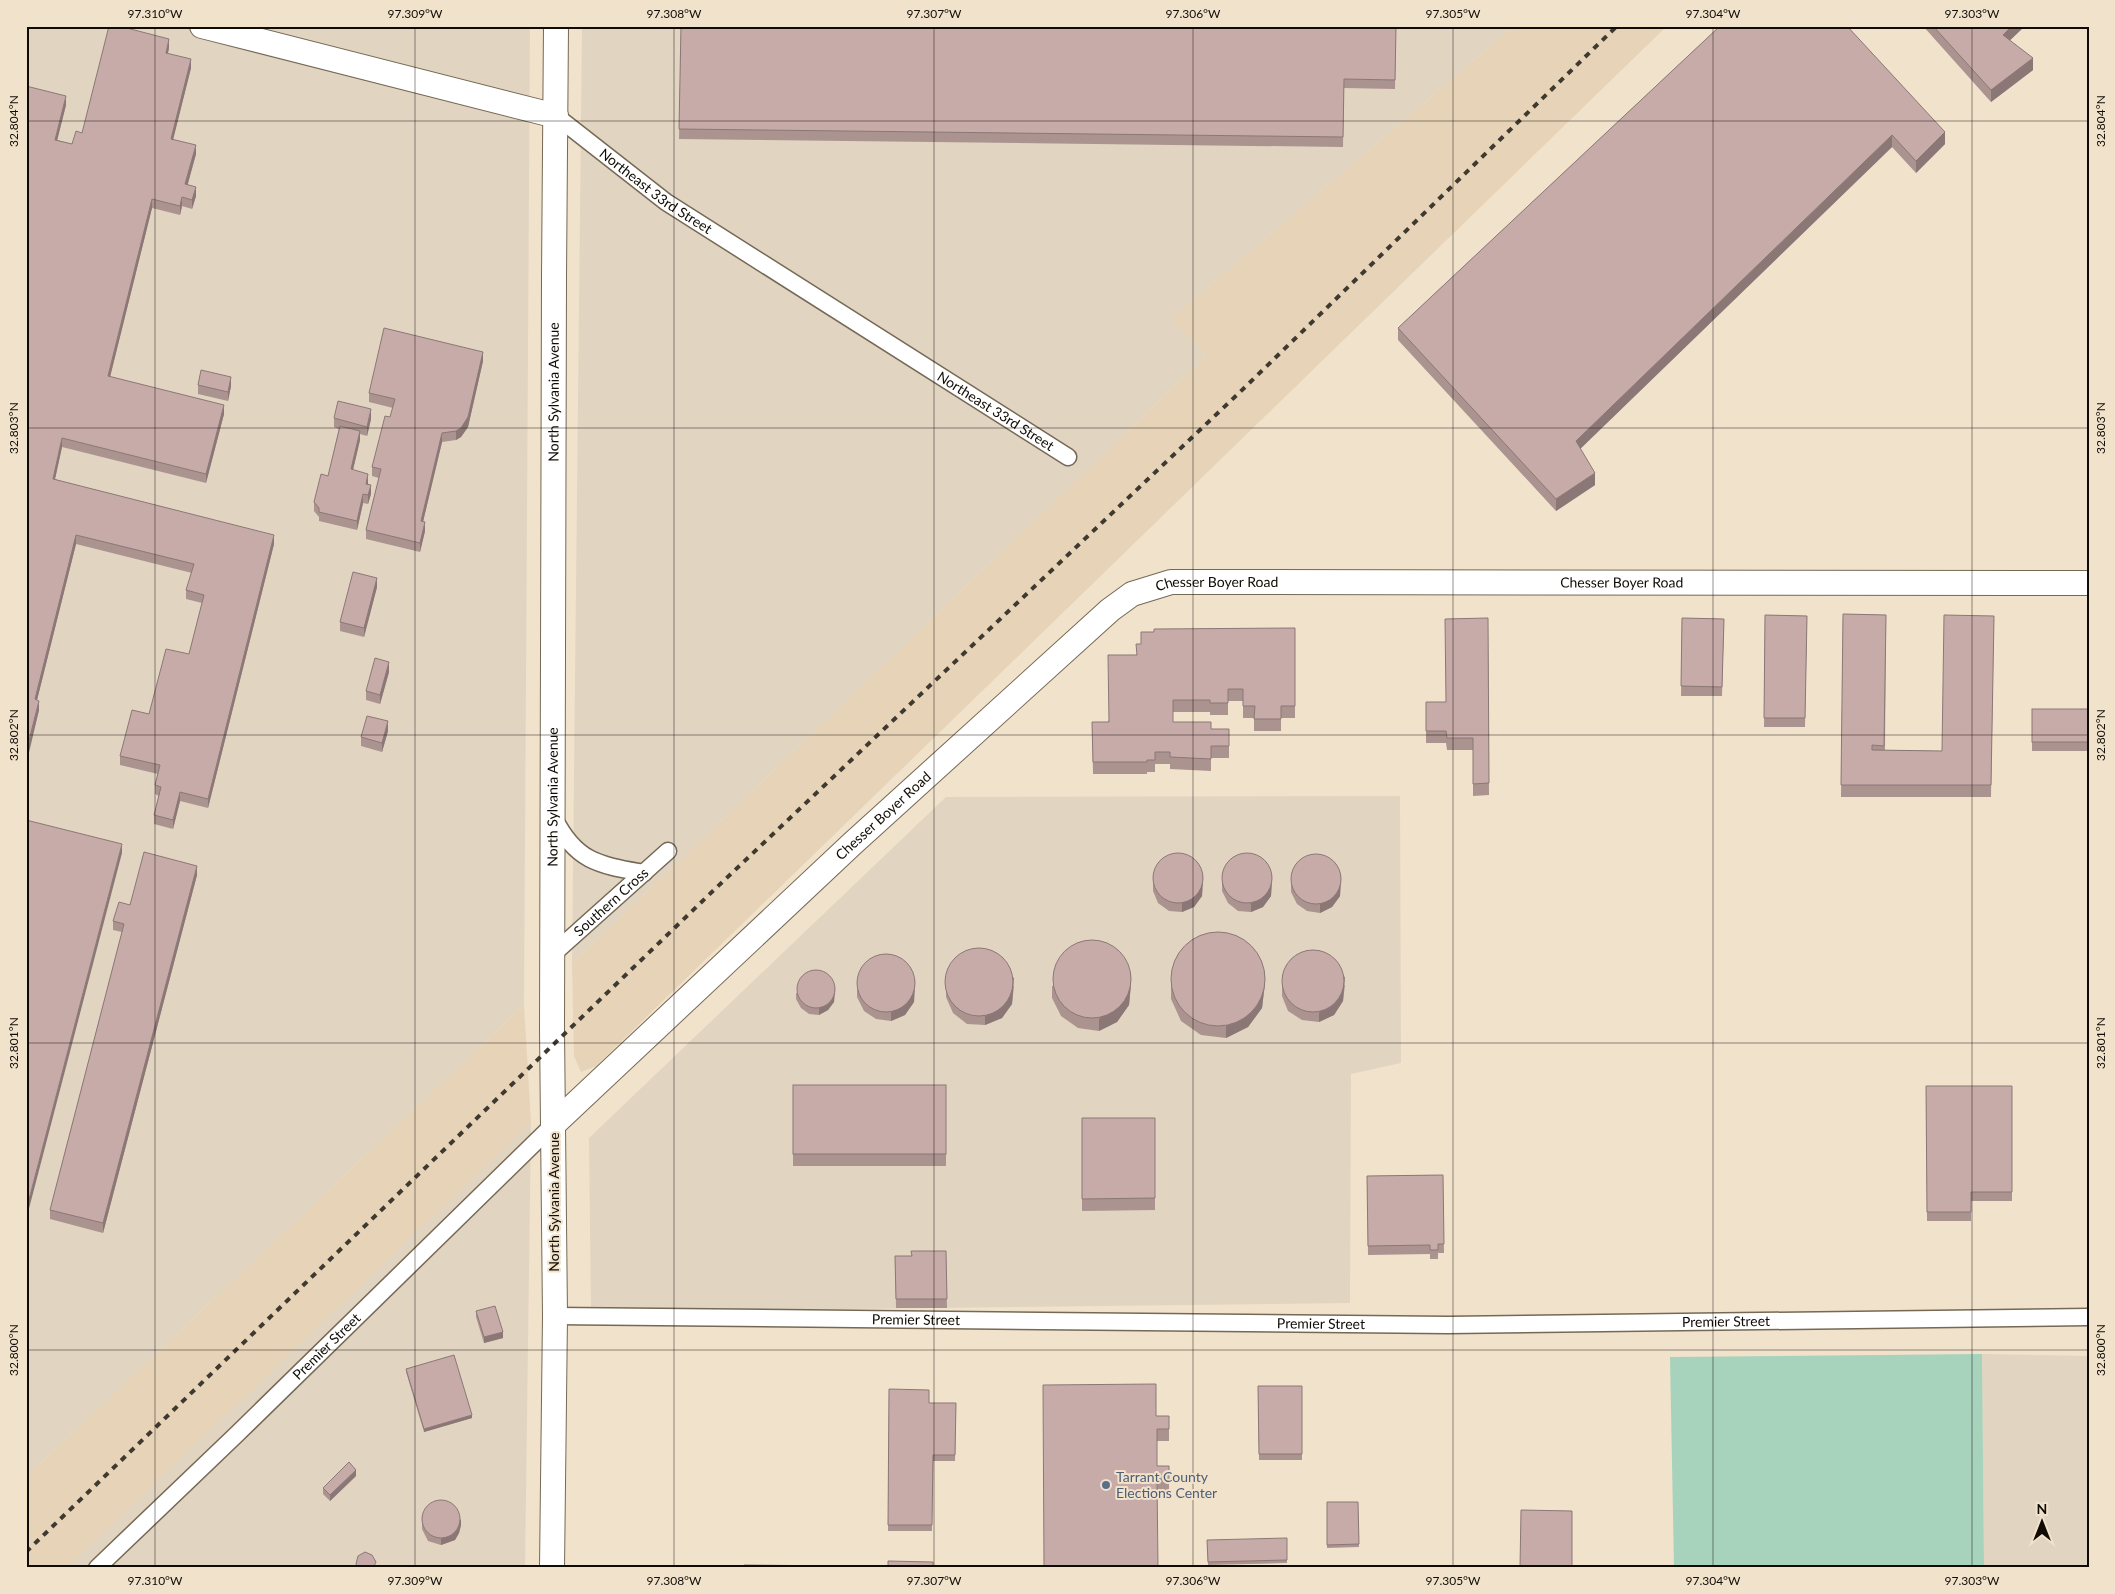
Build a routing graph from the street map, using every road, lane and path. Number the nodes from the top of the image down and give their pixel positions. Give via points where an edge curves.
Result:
1 (202, 26) edge
2 (556, 26) edge
3 (556, 116) junction
4 (1068, 457) dead end
5 (2089, 583) edge
6 (553, 816) junction
7 (668, 851) dead end
8 (644, 873) junction
9 (553, 954) junction
10 (554, 1124) junction
11 (555, 1316) junction
12 (2089, 1317) edge
13 (97, 1568) edge
14 (552, 1568) edge

1 - 3 street, Northeast 33rd Street
2 - 3 street, North Sylvania Avenue
3 - 4 street, Northeast 33rd Street via 666,202
3 - 6 street, North Sylvania Avenue
5 - 10 street, Chesser Boyer Road via 1171,582 1132,594 1110,610 852,844
6 - 8 street via 563,835 582,855 607,867
6 - 9 street, North Sylvania Avenue
7 - 8 street, Southern Cross
8 - 9 street, Southern Cross
9 - 10 street, North Sylvania Avenue
10 - 11 street, North Sylvania Avenue
10 - 13 street, Premier Street
11 - 12 street, Premier Street via 1438,1325
11 - 14 street, North Sylvania Avenue

